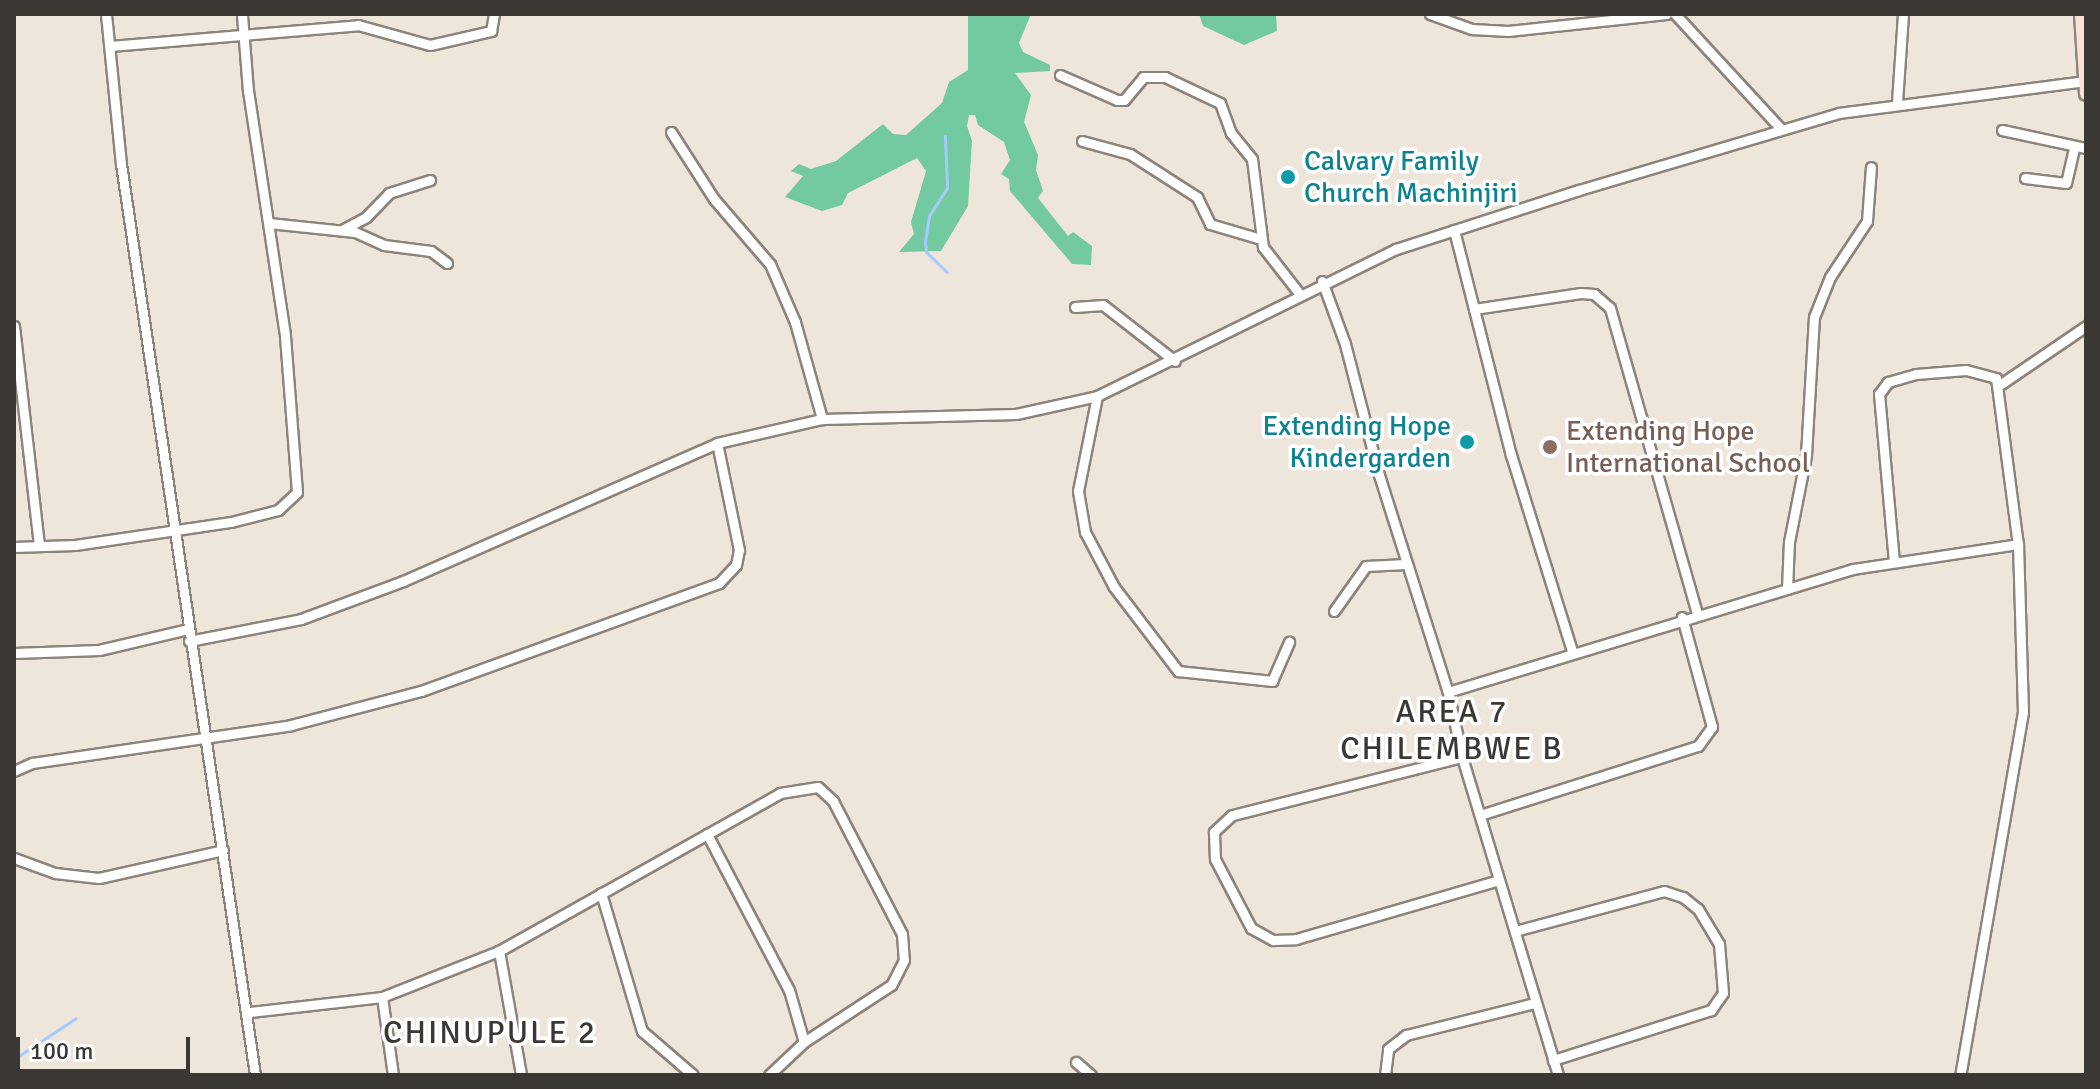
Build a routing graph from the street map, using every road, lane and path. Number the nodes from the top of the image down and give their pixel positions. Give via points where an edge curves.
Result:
1 (106, 14) edge
2 (242, 14) edge
3 (494, 14) edge
4 (1430, 14) edge
5 (1666, 14) edge
6 (1675, 14) edge
7 (1903, 14) edge
8 (2081, 14) edge
9 (242, 31) junction
10 (110, 46) junction
11 (1060, 75) dead end
12 (2085, 88) edge
13 (1897, 102) junction
14 (1781, 129) junction
15 (2002, 130) dead end
16 (671, 132) dead end
17 (1082, 141) dead end
18 (2074, 148) junction
19 (2086, 148) edge
20 (1871, 167) dead end
21 (2025, 178) dead end
22 (430, 180) dead end
23 (269, 223) junction
24 (342, 230) junction
25 (1454, 230) junction
26 (1261, 239) junction
27 (447, 263) dead end
28 (1322, 281) junction
29 (1299, 293) junction
30 (1075, 307) dead end
31 (1474, 309) junction
32 (14, 326) edge
33 (2086, 326) edge
34 (1175, 361) junction
35 (2001, 384) junction
36 (18, 386) edge
37 (1097, 396) junction
38 (822, 419) junction
39 (717, 443) junction
40 (175, 531) junction
41 (2018, 544) junction
42 (39, 545) junction
43 (14, 547) edge
44 (1894, 562) junction
45 (1406, 564) junction
46 (1787, 589) junction
47 (1334, 611) dead end
48 (1697, 613) junction
49 (1682, 617) junction
50 (188, 629) junction
51 (189, 641) junction
52 (1289, 642) dead end
53 (1572, 651) junction
54 (14, 653) edge
55 (1448, 692) junction
56 (203, 741) junction
57 (1462, 757) junction
58 (14, 771) edge
59 (1483, 814) junction
60 (707, 834) junction
61 (223, 850) junction
62 (14, 858) edge
63 (1499, 880) junction
64 (601, 893) junction
65 (1515, 931) junction
66 (499, 951) junction
67 (382, 997) junction
68 (1534, 1003) junction
69 (250, 1012) junction
70 (804, 1042) junction
71 (1553, 1060) junction
72 (1076, 1062) dead end
73 (255, 1075) edge
74 (393, 1075) edge
75 (521, 1075) edge
76 (693, 1075) edge
77 (769, 1075) edge
78 (1091, 1075) edge
79 (1385, 1075) edge
80 (1558, 1075) edge
81 (1960, 1075) edge

1 - 10 street
2 - 9 street
3 - 9 street via 491,31 430,45 358,25
4 - 5 street via 1472,29 1508,31
6 - 14 street
7 - 13 street
8 - 12 main road
9 - 10 street
9 - 23 street
10 - 40 street via 121,164
11 - 26 street via 1117,100 1124,100 1143,77 1165,77 1220,103 1231,133 1252,159
12 - 13 street
13 - 14 street
14 - 25 street
15 - 18 street
16 - 38 street via 714,199 770,264 795,322
17 - 26 street via 1130,154 1197,197 1210,224
18 - 19 street
18 - 21 street via 2066,183
20 - 46 street via 1867,221 1830,277 1814,317 1806,455 1789,542
22 - 24 street via 389,193 366,217
23 - 24 street
23 - 40 street via 297,492 278,510
24 - 27 street via 384,245 431,251
25 - 28 street
25 - 31 street
26 - 29 street
28 - 29 street
28 - 45 street via 1345,344
29 - 34 street
30 - 34 street via 1103,305
31 - 48 street via 1581,293 1594,294 1610,308
31 - 53 street via 1511,455
32 - 36 street
33 - 35 street
34 - 37 street
35 - 41 street
35 - 44 street via 1976,371 1916,374 1888,382 1879,394
36 - 42 street
37 - 38 street via 1002,415
37 - 52 street via 1078,491 1085,532 1114,587 1178,671 1272,681
38 - 39 street
39 - 51 street via 403,581 301,619
39 - 56 street via 739,550 736,565 719,583 421,691 291,725
40 - 42 street
40 - 50 street
41 - 44 street
41 - 81 street via 2023,712
42 - 43 street
44 - 46 street
45 - 47 street via 1366,566
45 - 55 street
46 - 48 street
48 - 49 street
49 - 53 street
49 - 59 street via 1712,727 1708,737 1685,752
50 - 51 street
50 - 54 street via 99,650
51 - 56 street
53 - 55 street
55 - 57 street
56 - 58 street via 32,763
56 - 61 street
57 - 59 street
57 - 63 street via 1232,815 1214,832 1215,859 1251,928 1273,940 1296,939
59 - 63 street
60 - 64 street
60 - 70 street via 784,979
60 - 70 street via 780,793 818,787 833,801 902,934 904,960 891,985
61 - 62 street via 99,878 55,873
61 - 69 street
63 - 65 street
64 - 66 street
64 - 76 street via 642,1031
65 - 68 street
65 - 71 street via 1664,891 1698,909 1719,944 1723,993 1711,1010
66 - 67 street
66 - 75 street
67 - 69 street
67 - 74 street
68 - 71 street
68 - 79 street via 1406,1035 1388,1049
69 - 73 street
70 - 77 street
71 - 80 street
72 - 78 street

